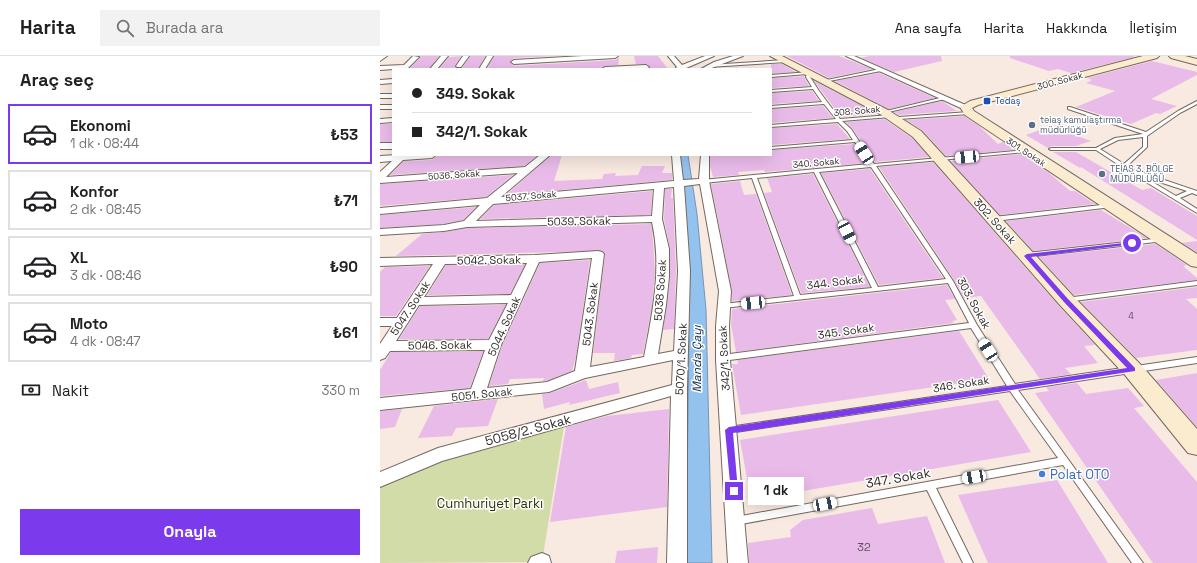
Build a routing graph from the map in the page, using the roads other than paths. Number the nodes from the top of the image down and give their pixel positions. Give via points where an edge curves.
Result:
1 (384, 56) edge
2 (446, 56) edge
3 (466, 56) edge
4 (490, 56) edge
5 (614, 56) edge
6 (671, 56) edge
7 (711, 56) edge
8 (740, 56) edge
9 (849, 56) edge
10 (1154, 56) edge
11 (1174, 56) edge
12 (416, 57) edge
13 (1111, 58) dead end
14 (380, 59) edge
15 (780, 59) edge
16 (515, 62) edge
17 (1197, 62) edge
18 (1129, 63) junction
19 (459, 66) dead end
20 (646, 67) dead end
21 (380, 68) edge
22 (435, 68) edge
23 (483, 68) edge
24 (626, 68) edge
25 (679, 68) edge
26 (706, 68) edge
27 (880, 70) junction
28 (772, 76) edge
29 (392, 81) edge
30 (816, 81) junction
31 (380, 82) edge
32 (772, 91) edge
33 (380, 96) edge
34 (392, 96) edge
35 (944, 98) junction
36 (1197, 102) edge
37 (825, 103) junction
38 (380, 107) edge
39 (392, 107) edge
40 (772, 107) edge
41 (1069, 108) dead end
42 (968, 110) junction
43 (887, 114) junction
44 (392, 120) edge
45 (380, 121) edge
46 (838, 121) junction
47 (772, 126) edge
48 (1146, 135) junction
49 (856, 141) junction
50 (380, 146) edge
51 (392, 146) edge
52 (772, 148) edge
53 (1051, 149) dead end
54 (1096, 149) junction
55 (1025, 151) junction
56 (402, 156) edge
57 (545, 156) edge
58 (676, 156) edge
59 (705, 156) edge
60 (380, 159) edge
61 (940, 159) junction
62 (871, 165) junction
63 (1124, 166) junction
64 (527, 170) junction
65 (816, 170) junction
66 (1130, 170) junction
67 (754, 176) junction
68 (380, 177) edge
69 (380, 180) edge
70 (704, 181) junction
71 (681, 183) junction
72 (659, 185) junction
73 (1195, 192) edge
74 (1176, 198) junction
75 (492, 200) junction
76 (1110, 206) junction
77 (380, 211) edge
78 (1197, 211) edge
79 (657, 219) junction
80 (993, 219) junction
81 (467, 224) junction
82 (380, 232) edge
83 (1162, 240) junction
84 (598, 254) joint
85 (1027, 256) junction
86 (535, 259) junction
87 (441, 261) junction
88 (380, 262) edge
89 (1197, 262) edge
90 (950, 281) junction
91 (1197, 283) edge
92 (876, 289) junction
93 (798, 298) junction
94 (516, 299) junction
95 (1066, 300) junction
96 (415, 301) junction
97 (723, 306) junction
98 (380, 322) edge
99 (402, 322) junction
100 (972, 325) junction
101 (494, 345) junction
102 (383, 350) edge
103 (681, 354) junction
104 (722, 358) junction
105 (650, 360) junction
106 (1197, 360) edge
107 (1133, 370) junction
108 (582, 374) junction
109 (1012, 387) junction
110 (679, 388) junction
111 (477, 395) junction
112 (380, 404) edge
113 (729, 430) junction
114 (1196, 443) edge
115 (1064, 461) junction
116 (380, 480) edge
117 (929, 485) junction
118 (736, 521) junction
119 (677, 563) edge
120 (738, 563) edge
121 (968, 563) edge
122 (1138, 563) edge

1 - 14 street
2 - 22 street
3 - 19 street
4 - 23 street
5 - 16 street
6 - 25 street
7 - 25 street
8 - 26 street
9 - 27 street, 301. Sokak
10 - 18 street, 300. Sokak
11 - 17 street
12 - 21 street via 406,67
13 - 18 street
15 - 26 lane
15 - 30 street, 302. Sokak
18 - 42 street, 300. Sokak via 974,103
20 - 24 street
27 - 30 lane
27 - 35 street, 301. Sokak
28 - 30 lane
29 - 31 street
30 - 32 lane
30 - 37 lane, 303. Sokak
30 - 43 street, 302. Sokak
33 - 34 street
35 - 42 street, 301. Sokak
35 - 43 lane
36 - 48 lane
37 - 40 lane
37 - 46 lane, 303. Sokak
38 - 39 street
41 - 48 lane
42 - 43 lane, 308. Sokak via 899,118
42 - 55 street, 301. Sokak
43 - 46 lane, 308. Sokak
43 - 61 street, 302. Sokak via 917,134
44 - 45 street
46 - 47 lane, 308. Sokak
46 - 49 lane, 303. Sokak via 849,130
48 - 54 lane via 1117,139
48 - 63 lane via 1145,147
49 - 52 lane
49 - 62 lane, 303. Sokak
50 - 51 street
53 - 54 lane
54 - 63 lane
55 - 61 lane, 340. Sokak
55 - 76 street, 301. Sokak
56 - 60 street
56 - 68 street
57 - 64 street
58 - 71 street, 5070/1. Sokak
59 - 70 street, 342/1. Sokak
61 - 62 lane, 340. Sokak
61 - 80 street, 302. Sokak
62 - 65 lane, 340. Sokak
62 - 90 lane, 303. Sokak
63 - 66 lane
64 - 69 street, 5036. Sokak
64 - 75 street
65 - 67 lane, 340. Sokak
65 - 92 lane
66 - 73 lane
66 - 74 lane
67 - 70 lane, 340. Sokak
67 - 93 lane
70 - 71 street, 5037. Sokak
70 - 97 street, 342/1. Sokak via 725,290
71 - 72 street, 5037. Sokak
71 - 103 street, 5070/1. Sokak via 684,272
72 - 75 street, 5037. Sokak
72 - 79 street
73 - 74 lane
74 - 78 lane
75 - 77 street, 5037. Sokak
75 - 81 street
76 - 80 lane
76 - 83 street, 301. Sokak
79 - 81 street, 5039. Sokak
79 - 105 street, 5038 Sokak via 663,249 662,277 659,314
80 - 85 street, 302. Sokak
81 - 82 street
83 - 85 lane
83 - 89 street, 301. Sokak
84 - 86 street, 5042. Sokak
84 - 108 street, 5043. Sokak
85 - 95 street, 302. Sokak
86 - 87 street, 5042. Sokak
86 - 94 street, 5044. Sokak
87 - 88 street, 5042. Sokak
87 - 96 street, 5047. Sokak
90 - 92 lane, 344. Sokak
90 - 100 lane, 303. Sokak
91 - 95 lane
92 - 93 lane, 344. Sokak
93 - 97 lane, 344. Sokak
94 - 96 street
94 - 101 street, 5044. Sokak
95 - 107 street, 302. Sokak
96 - 99 street, 5047. Sokak
97 - 104 street, 342/1. Sokak
98 - 99 street
99 - 102 street, 5047. Sokak
100 - 104 lane, 345. Sokak
100 - 109 lane, 303. Sokak
101 - 102 street, 5046. Sokak
101 - 111 street, 5044. Sokak
103 - 105 street, 5051. Sokak
103 - 110 street, 5070/1. Sokak
104 - 113 street, 342/1. Sokak
105 - 108 street, 5051. Sokak
106 - 107 lane, 346. Sokak
107 - 109 lane, 346. Sokak
107 - 114 street, 302. Sokak
108 - 111 street, 5051. Sokak via 549,387
109 - 113 lane, 346. Sokak
109 - 115 lane, 303. Sokak
110 - 116 street, 5058/2. Sokak via 438,455
110 - 119 street, 5070/1. Sokak
111 - 112 street, 5051. Sokak
113 - 118 street, 342/1. Sokak
115 - 117 lane, 347. Sokak
115 - 122 lane, 303. Sokak
117 - 118 lane, 347. Sokak
117 - 121 lane
118 - 120 street, 342/1. Sokak

